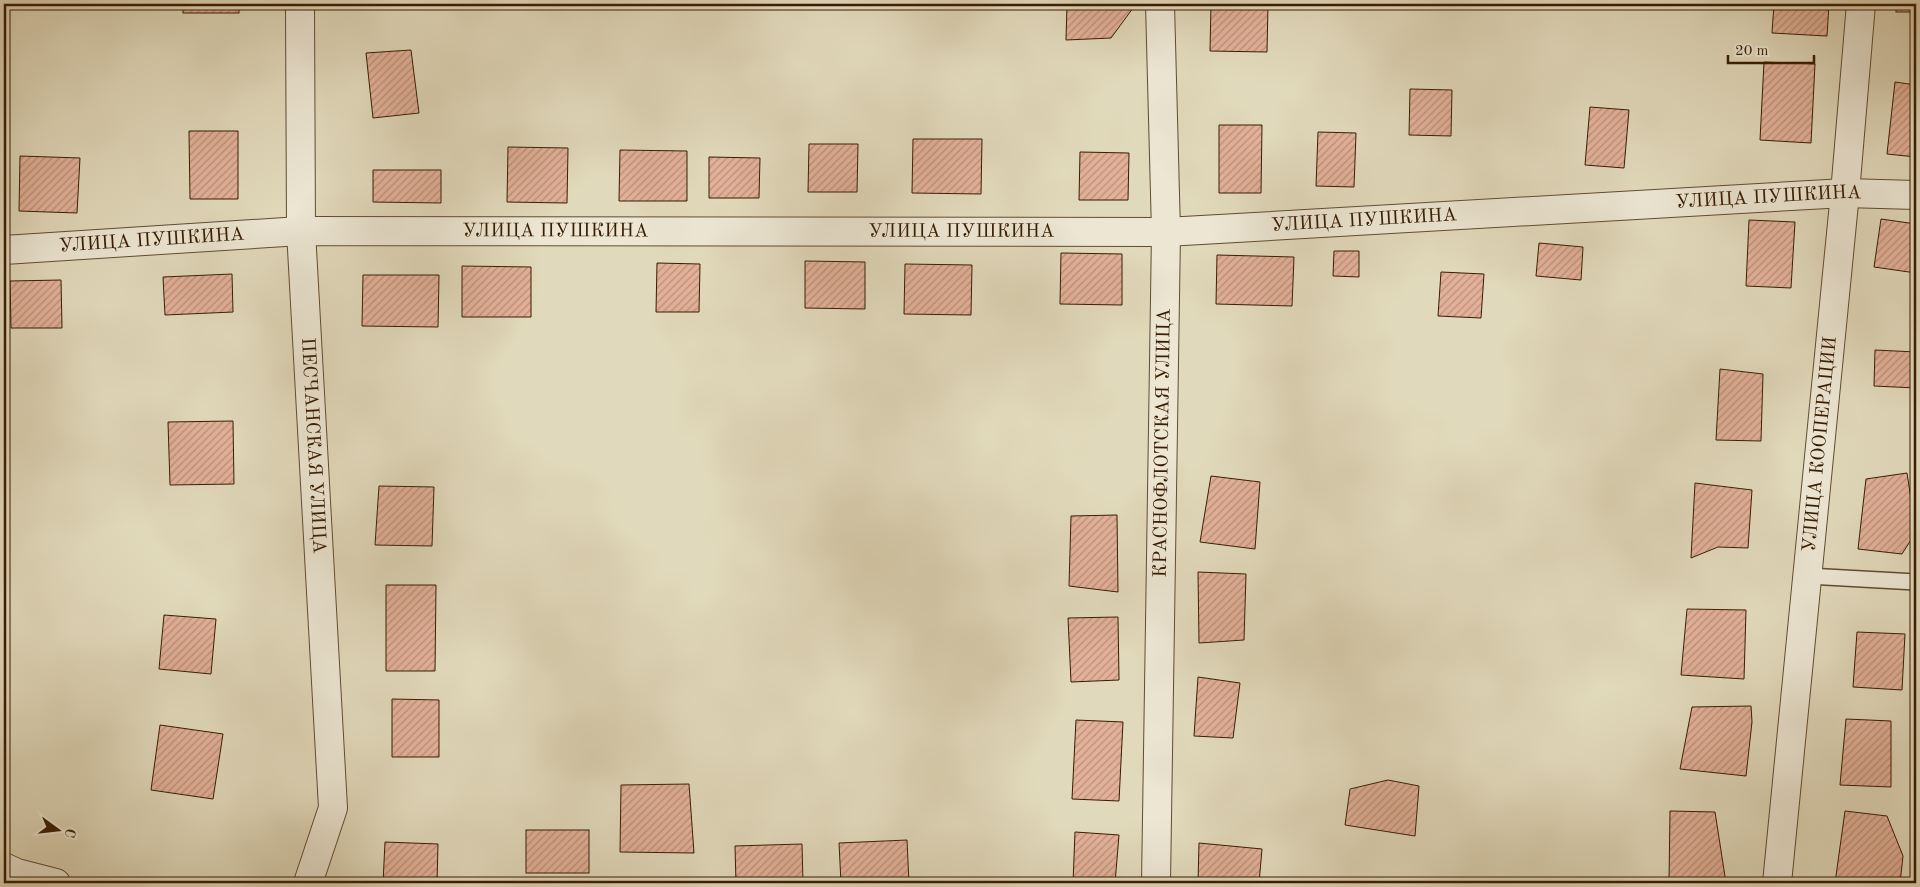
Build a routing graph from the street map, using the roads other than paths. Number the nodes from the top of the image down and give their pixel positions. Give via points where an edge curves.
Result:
1 (300, 4) edge
2 (1160, 4) edge
3 (1861, 4) edge
4 (1845, 193) junction
5 (1916, 195) edge
6 (302, 231) junction
7 (1166, 232) junction
8 (4, 250) edge
9 (1808, 576) junction
10 (1916, 582) edge
11 (4, 867) edge
12 (56, 883) edge
13 (308, 883) edge
14 (1156, 883) edge
15 (1776, 883) edge

1 - 6 street, ПЕСЧАНСКАЯ УЛИЦА
2 - 7 street, КРАСНОФЛОТСКАЯ УЛИЦА
3 - 4 street, УЛИЦА КООПЕРАЦИИ
4 - 5 street, УЛИЦА ПУШКИНА
4 - 7 street, УЛИЦА ПУШКИНА
4 - 9 street, УЛИЦА КООПЕРАЦИИ
6 - 7 street, УЛИЦА ПУШКИНА
6 - 8 street, УЛИЦА ПУШКИНА
6 - 13 street, ПЕСЧАНСКАЯ УЛИЦА via 334,808
7 - 14 street, КРАСНОФЛОТСКАЯ УЛИЦА
9 - 10 lane
9 - 15 street, УЛИЦА КООПЕРАЦИИ
11 - 12 street

